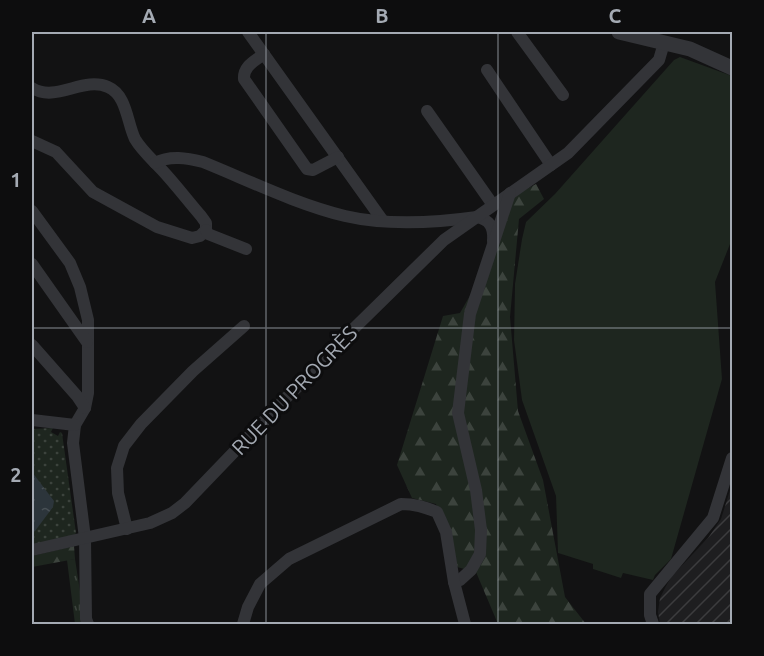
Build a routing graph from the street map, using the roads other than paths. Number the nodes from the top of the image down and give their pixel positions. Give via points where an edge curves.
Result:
1 (248, 32) edge
2 (517, 32) edge
3 (619, 32) edge
4 (664, 43) junction
5 (264, 54) junction
6 (732, 68) edge
7 (487, 70) dead end
8 (32, 88) edge
9 (563, 95) dead end
10 (427, 111) dead end
11 (32, 141) edge
12 (338, 157) junction
13 (155, 163) junction
14 (551, 165) junction
15 (510, 193) junction
16 (486, 210) junction
17 (32, 211) edge
18 (383, 221) junction
19 (453, 229) junction
20 (499, 229) junction
21 (206, 230) junction
22 (493, 247) junction
23 (246, 249) dead end
24 (32, 264) edge
25 (244, 326) dead end
26 (87, 342) junction
27 (32, 345) edge
28 (85, 408) junction
29 (32, 420) edge
30 (75, 425) junction
31 (732, 458) edge
32 (127, 529) junction
33 (85, 538) junction
34 (32, 550) edge
35 (454, 582) junction
36 (88, 624) edge
37 (243, 624) edge
38 (465, 624) edge
39 (653, 624) edge

1 - 5 street
2 - 9 street
3 - 4 street
4 - 6 street via 690,49
4 - 14 street, RUE DU PROGRÈS via 659,60 568,153
5 - 12 street
5 - 12 street via 248,66 244,79 307,169 313,170
7 - 14 street
8 - 13 street via 54,93 87,85 111,88 123,104 136,141
10 - 16 street
11 - 21 street via 56,152 93,192 157,227 192,238
12 - 18 street
13 - 18 street via 164,158 203,162 309,205
13 - 21 street via 201,216
14 - 15 street, RUE DU PROGRÈS
15 - 16 street, RUE DU PROGRÈS
15 - 20 street
16 - 19 street, RUE DU PROGRÈS
16 - 20 street
16 - 22 street via 485,219 494,232
17 - 26 street via 70,263 86,310
18 - 19 street via 433,222
19 - 32 street, RUE DU PROGRÈS via 185,502 172,513
20 - 22 street
21 - 23 street
22 - 35 street via 471,314 458,413 476,490 480,554 471,570
24 - 26 street
25 - 32 street via 193,371 124,446 117,468 118,493
26 - 28 street
27 - 28 street
28 - 30 street
29 - 30 street
30 - 33 street via 73,443
31 - 39 street via 713,518 650,594
32 - 33 street, RUE DU PROGRÈS
33 - 34 street, RUE DU PROGRÈS
33 - 36 street
35 - 37 street via 446,532 437,512 401,504 289,559 260,584
35 - 38 street

